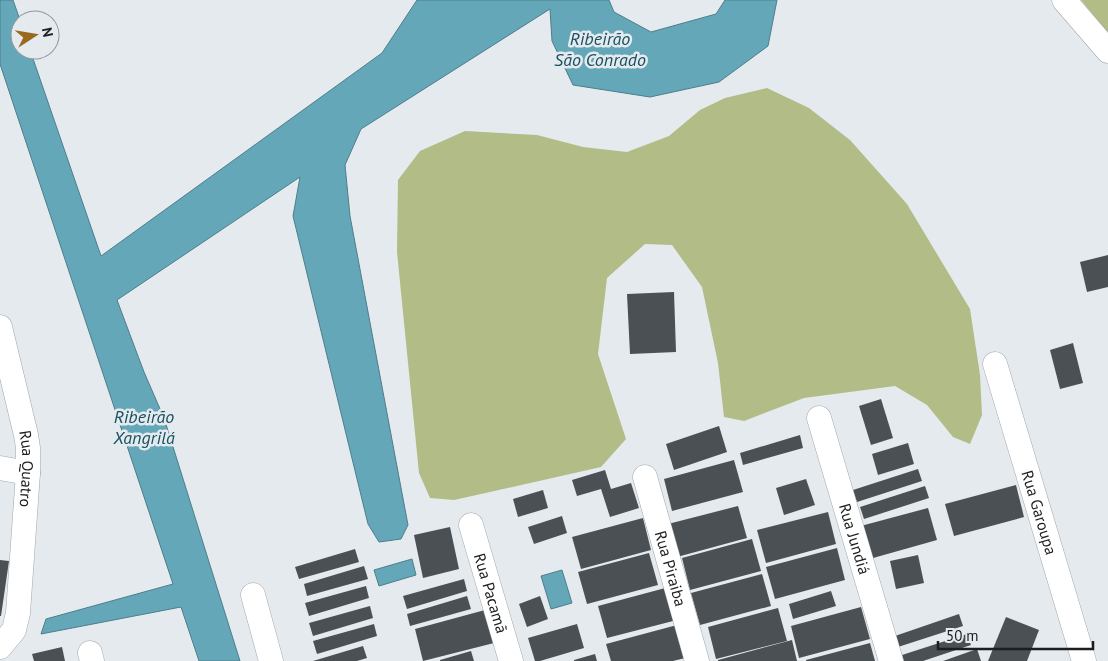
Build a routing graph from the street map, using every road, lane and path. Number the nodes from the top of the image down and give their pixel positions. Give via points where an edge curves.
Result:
1 (1064, 0) edge
2 (1108, 51) edge
3 (0, 327) edge
4 (995, 364) dead end
5 (819, 418) dead end
6 (0, 468) edge
7 (28, 473) junction
8 (645, 477) dead end
9 (471, 526) dead end
10 (253, 595) dead end
11 (0, 647) edge
12 (271, 661) edge
13 (511, 661) edge
14 (697, 661) edge
15 (891, 661) edge
16 (1084, 661) edge

1 - 2 street
3 - 7 street, Rua Quatro via 26,435
4 - 16 street, Rua Garoupa
5 - 15 street, Rua Jundiá
6 - 7 street
7 - 11 street, Rua Quatro via 18,613 14,630
8 - 14 street, Rua Piraiba
9 - 13 street, Rua Pacamã
10 - 12 street

